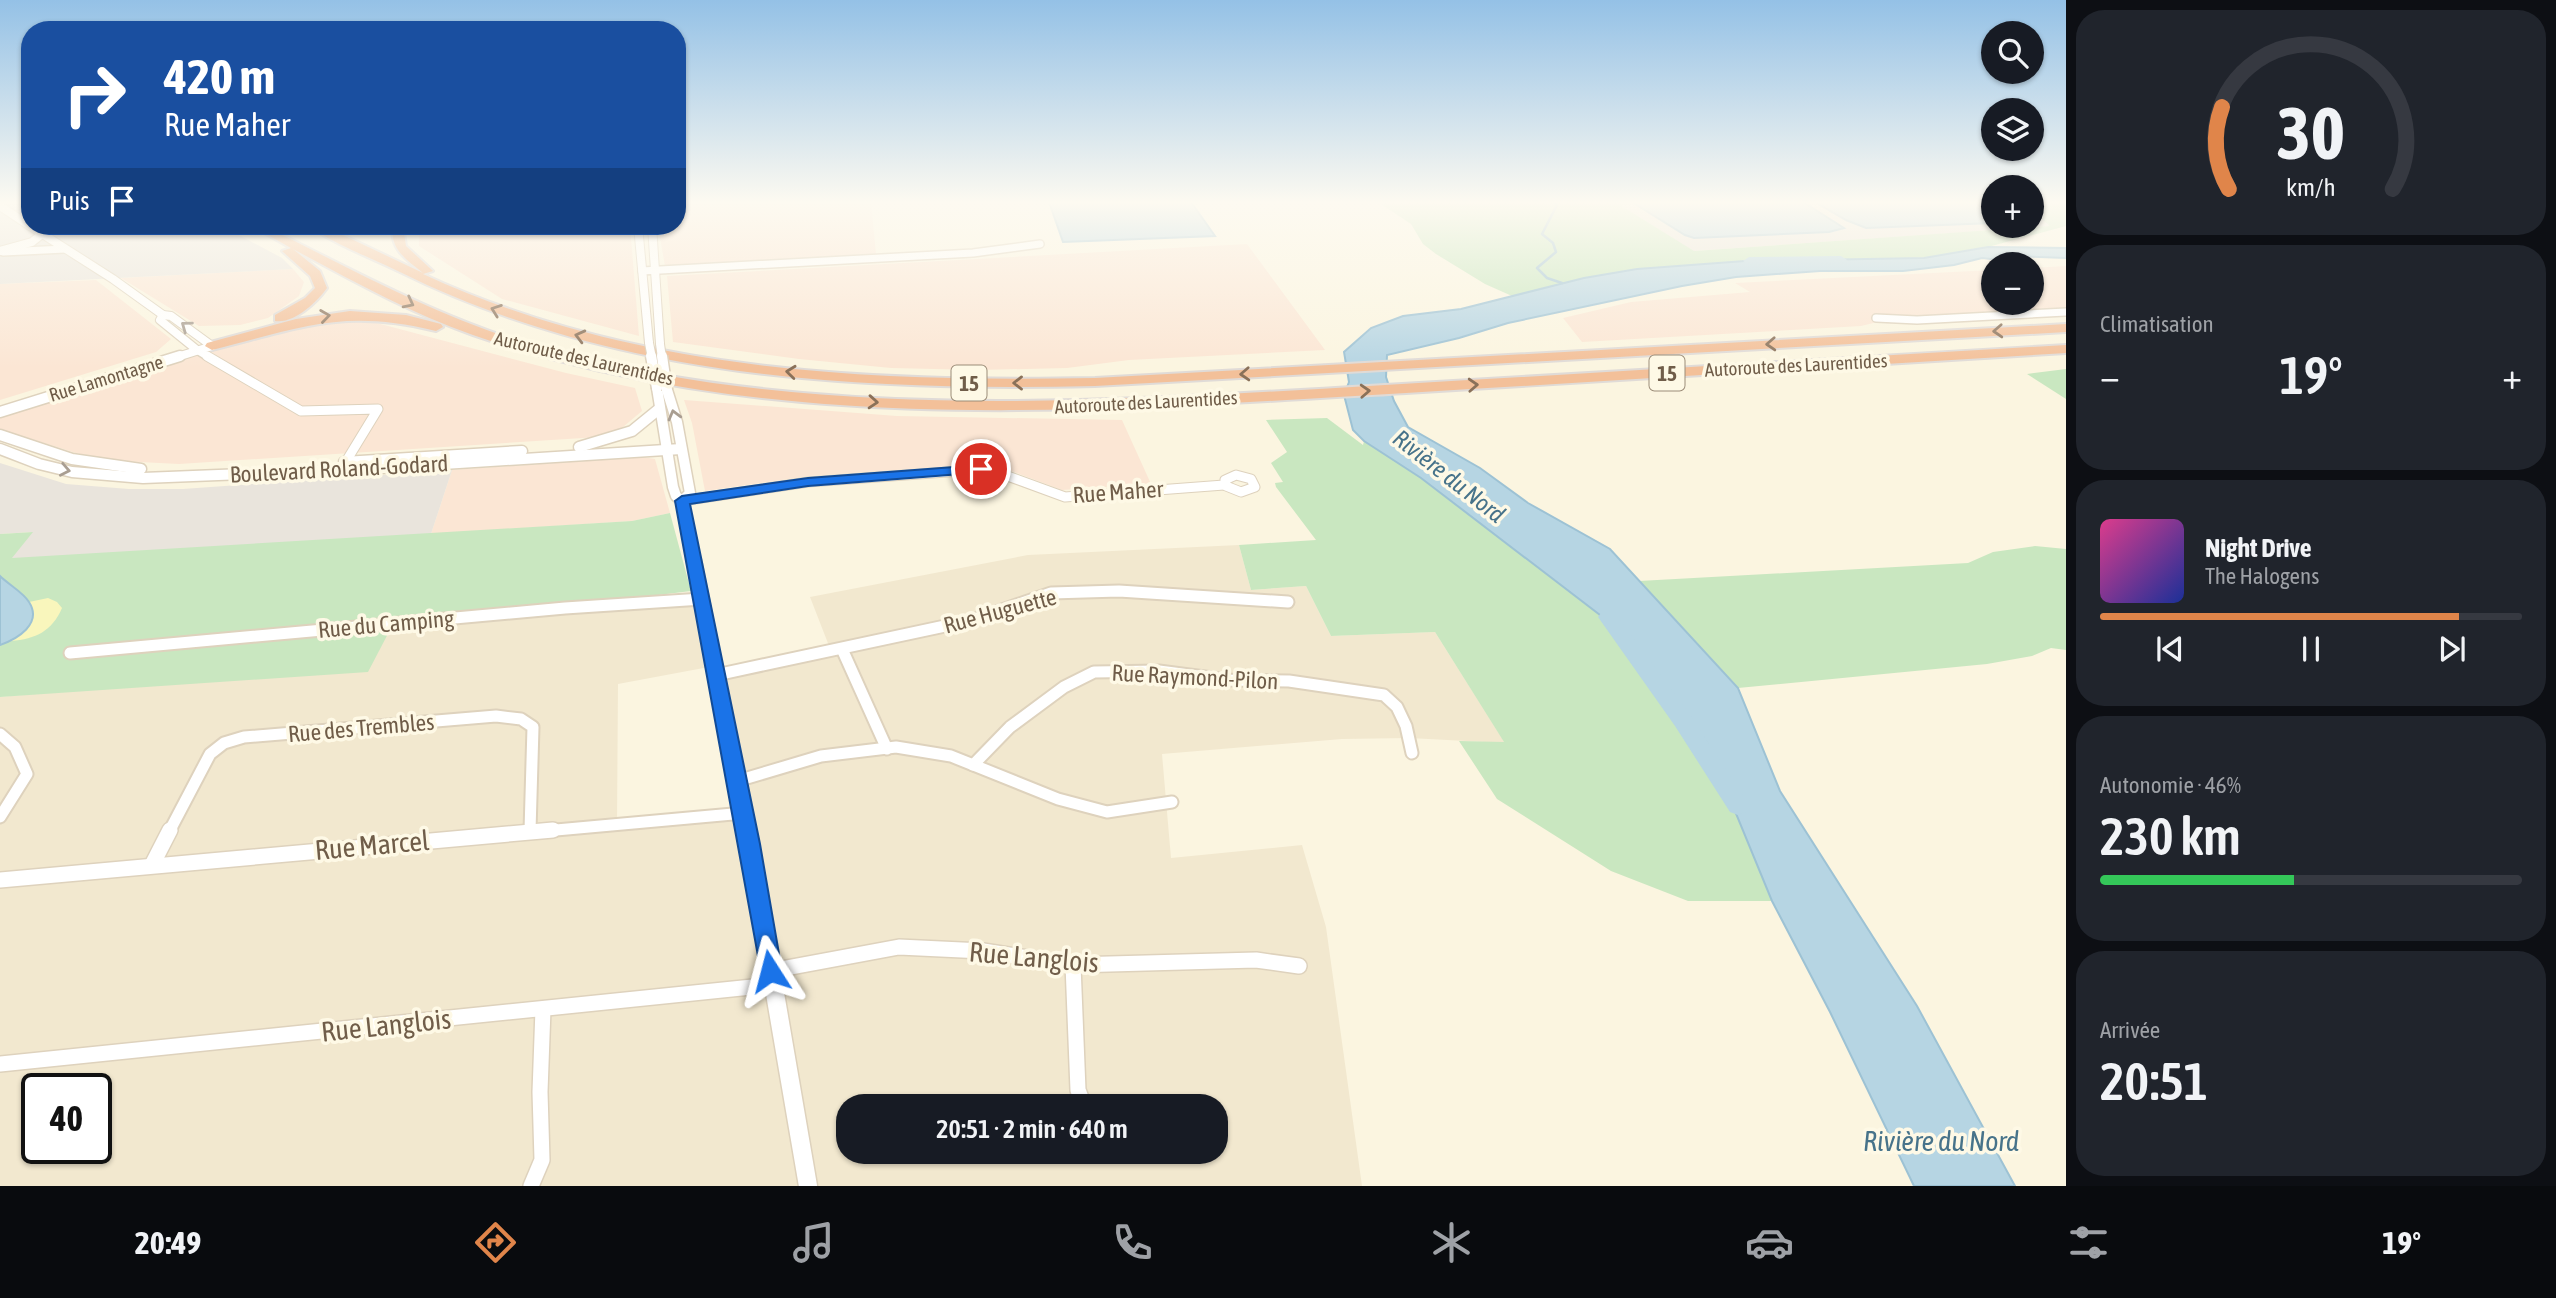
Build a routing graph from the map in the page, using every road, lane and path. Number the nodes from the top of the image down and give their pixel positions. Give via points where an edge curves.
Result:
1 (77, 257) edge
2 (295, 257) edge
3 (318, 257) edge
4 (381, 257) edge
5 (410, 257) edge
6 (641, 257) edge
7 (655, 257) edge
8 (896, 257) edge
9 (642, 271) junction
10 (656, 271) junction
11 (446, 289) junction
12 (2066, 312) edge
13 (163, 315) junction
14 (1876, 318) dead end
15 (2066, 328) edge
16 (505, 341) junction
17 (649, 343) joint
18 (660, 344) joint
19 (205, 349) junction
20 (2066, 349) edge
21 (662, 389) junction
22 (1325, 393) joint
23 (0, 406) edge
24 (659, 410) junction
25 (0, 412) edge
26 (0, 435) edge
27 (680, 445) junction
28 (666, 446) junction
29 (579, 447) junction
30 (0, 449) edge
31 (343, 466) junction
32 (1224, 485) dead end
33 (682, 501) junction
34 (702, 599) junction
35 (1288, 602) dead end
36 (842, 649) junction
37 (70, 653) dead end
38 (716, 675) junction
39 (0, 734) edge
40 (887, 749) junction
41 (1412, 753) dead end
42 (973, 765) junction
43 (737, 781) junction
44 (1172, 802) dead end
45 (744, 813) junction
46 (0, 817) edge
47 (530, 831) junction
48 (152, 865) junction
49 (0, 880) edge
50 (1073, 965) junction
51 (1299, 966) dead end
52 (771, 978) junction
53 (543, 1009) junction
54 (0, 1064) edge
55 (1080, 1094) edge
56 (531, 1186) edge
57 (808, 1186) edge

1 - 13 street
2 - 19 highway via 320,279 320,290 284,316
3 -> 16 highway, Autoroute des Laurentides / 15 via 419,309
4 - 11 highway, Autoroute des Laurentides / 15
5 - 11 highway
6 - 9 street
7 - 10 street
8 - 10 street
9 - 10 street
9 - 17 street
10 - 18 street
15 -> 11 highway, Autoroute des Laurentides / 15 via 1325,370 1048,383 931,382 709,362 609,343 515,317
12 - 14 street
19 -> 13 street via 171,316
13 - 19 street via 160,320
19 -> 16 highway via 305,320 356,313
16 -> 22 highway, Autoroute des Laurentides / 15 via 679,381 877,402 1068,407
17 - 21 street, bridge
18 - 21 street, bridge
19 - 23 street, Rue Lamontagne
19 - 25 street, Rue Lamontagne
19 - 31 street via 244,379 300,411 378,409
22 -> 20 highway, Autoroute des Laurentides / 15
21 - 24 street
27 -> 21 street
24 - 28 street
24 - 29 street via 629,434
26 - 31 street, Boulevard Roland-Godard via 72,459 136,469
27 - 28 street, Boulevard Roland-Godard
27 - 33 street via 690,493
28 - 29 street, Boulevard Roland-Godard
28 - 31 street, Boulevard Roland-Godard
28 - 33 street via 676,496
29 - 31 street, Boulevard Roland-Godard
30 -> 31 street, Boulevard Roland-Godard via 50,467 119,476
32 - 33 street, Rue Maher via 1065,497 994,471 974,470 808,482
33 - 34 street
34 - 37 street, Rue du Camping
34 - 38 street
35 - 36 street, Rue Huguette via 1119,591 1051,593 973,620
36 - 38 street, Rue Huguette
36 - 40 street
38 - 43 street
39 - 46 street via 15,747 27,774
40 - 42 street via 951,756
40 - 43 street via 821,757
41 - 42 street, Rue Raymond-Pilon via 1397,707 1384,695 1289,681 1094,671 1010,727
42 - 44 street via 1058,799 1107,811
43 - 45 street
45 - 47 street, Rue Marcel
45 - 52 street
47 - 48 street, Rue Marcel
47 - 48 street, Rue des Trembles via 533,727 528,721 496,716 244,737 224,743 210,754
48 - 49 street, Rue Marcel
50 - 51 street, Rue Langlois via 1256,960
50 - 52 street, Rue Langlois via 983,951 899,947
50 - 55 street
52 - 53 street, Rue Langlois
52 - 57 street
53 - 54 street, Rue Langlois
53 - 56 street via 542,1160

